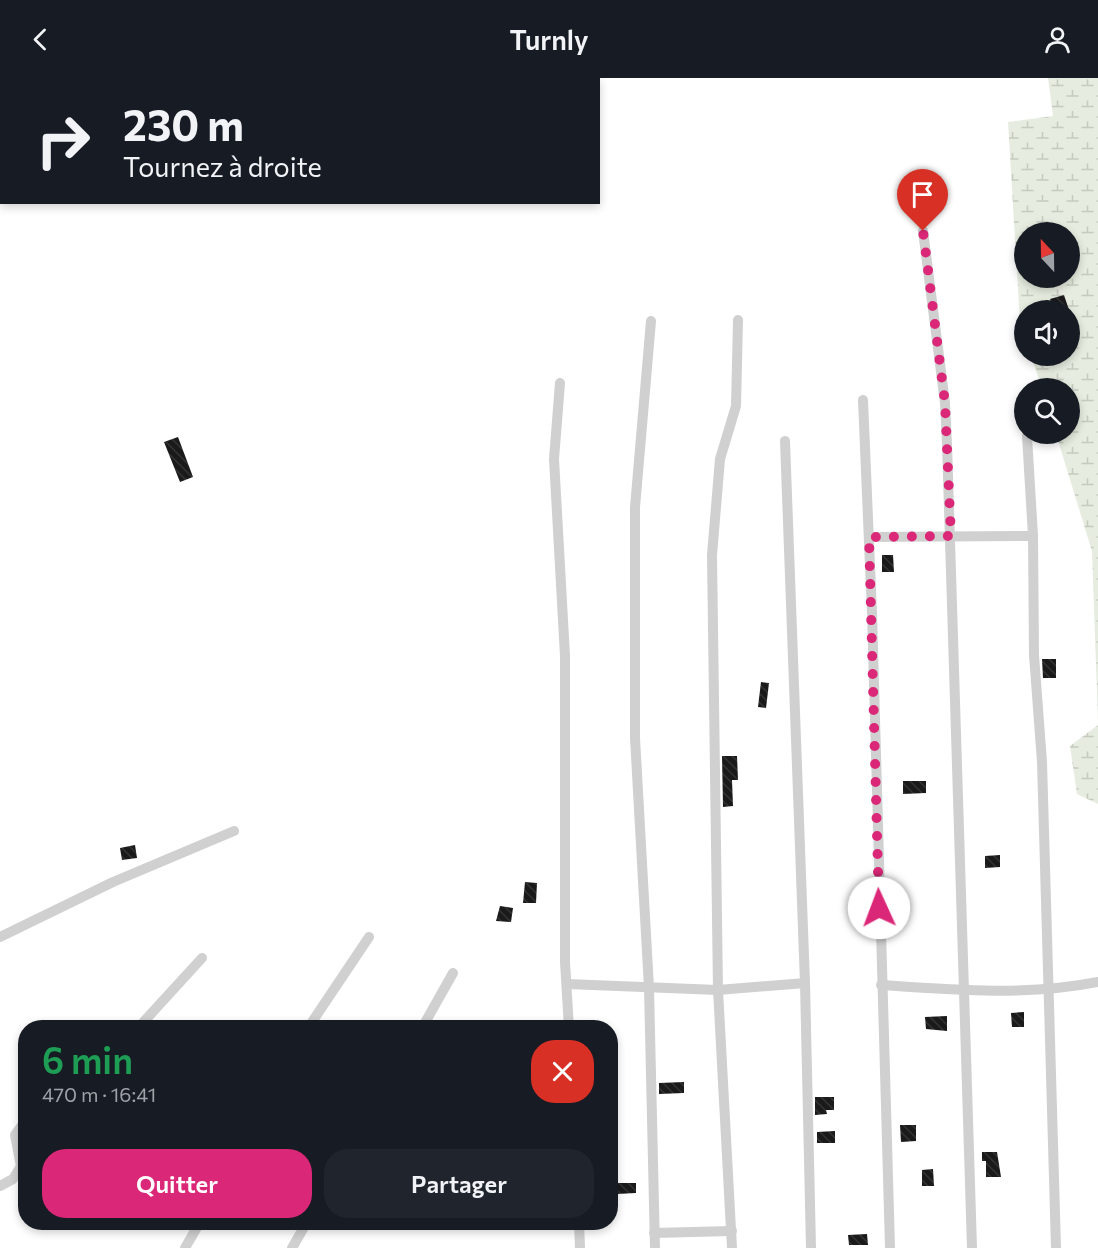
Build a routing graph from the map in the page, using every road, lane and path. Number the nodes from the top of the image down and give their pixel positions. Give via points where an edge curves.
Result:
1 (923, 231) dead end
2 (738, 320) dead end
3 (651, 321) dead end
4 (560, 383) dead end
5 (863, 399) dead end
6 (785, 441) dead end
7 (1027, 444) edge
8 (951, 536) junction
9 (1033, 536) junction
10 (869, 537) junction
11 (234, 831) dead end
12 (0, 937) edge
13 (369, 937) dead end
14 (202, 958) dead end
15 (453, 973) dead end
16 (1098, 982) edge
17 (567, 984) junction
18 (805, 984) junction
19 (881, 985) junction
20 (649, 988) junction
21 (718, 990) junction
22 (963, 990) junction
23 (1049, 990) junction
24 (145, 1020) edge
25 (313, 1020) edge
26 (427, 1020) edge
27 (569, 1020) edge
28 (18, 1131) edge
29 (18, 1150) edge
30 (18, 1170) edge
31 (0, 1186) edge
32 (195, 1230) edge
33 (302, 1230) edge
34 (579, 1230) edge
35 (732, 1231) junction
36 (654, 1233) junction
37 (185, 1248) edge
38 (292, 1248) edge
39 (580, 1248) edge
40 (655, 1248) edge
41 (732, 1248) edge
42 (811, 1248) edge
43 (890, 1248) edge
44 (972, 1248) edge
45 (1056, 1248) edge

1 - 8 street via 945,403
2 - 21 street via 736,406 720,459 712,555
3 - 20 street via 635,507 635,738
4 - 17 street via 554,459 565,656
5 - 10 street
6 - 18 street
7 - 9 street
8 - 9 street
8 - 10 street
8 - 22 street
9 - 23 street via 1034,655 1042,762
10 - 19 street
11 - 12 street via 113,882
13 - 25 street
14 - 24 street
15 - 26 street
16 - 23 street
17 - 20 street
17 - 27 street
18 - 21 street
18 - 42 street
19 - 22 street
19 - 43 street
20 - 21 street
20 - 36 street
21 - 35 street
22 - 23 street
22 - 44 street
23 - 45 street
28 - 29 street
30 - 31 street
32 - 37 street
33 - 38 street
34 - 39 street
35 - 36 street
35 - 41 street
36 - 40 street

